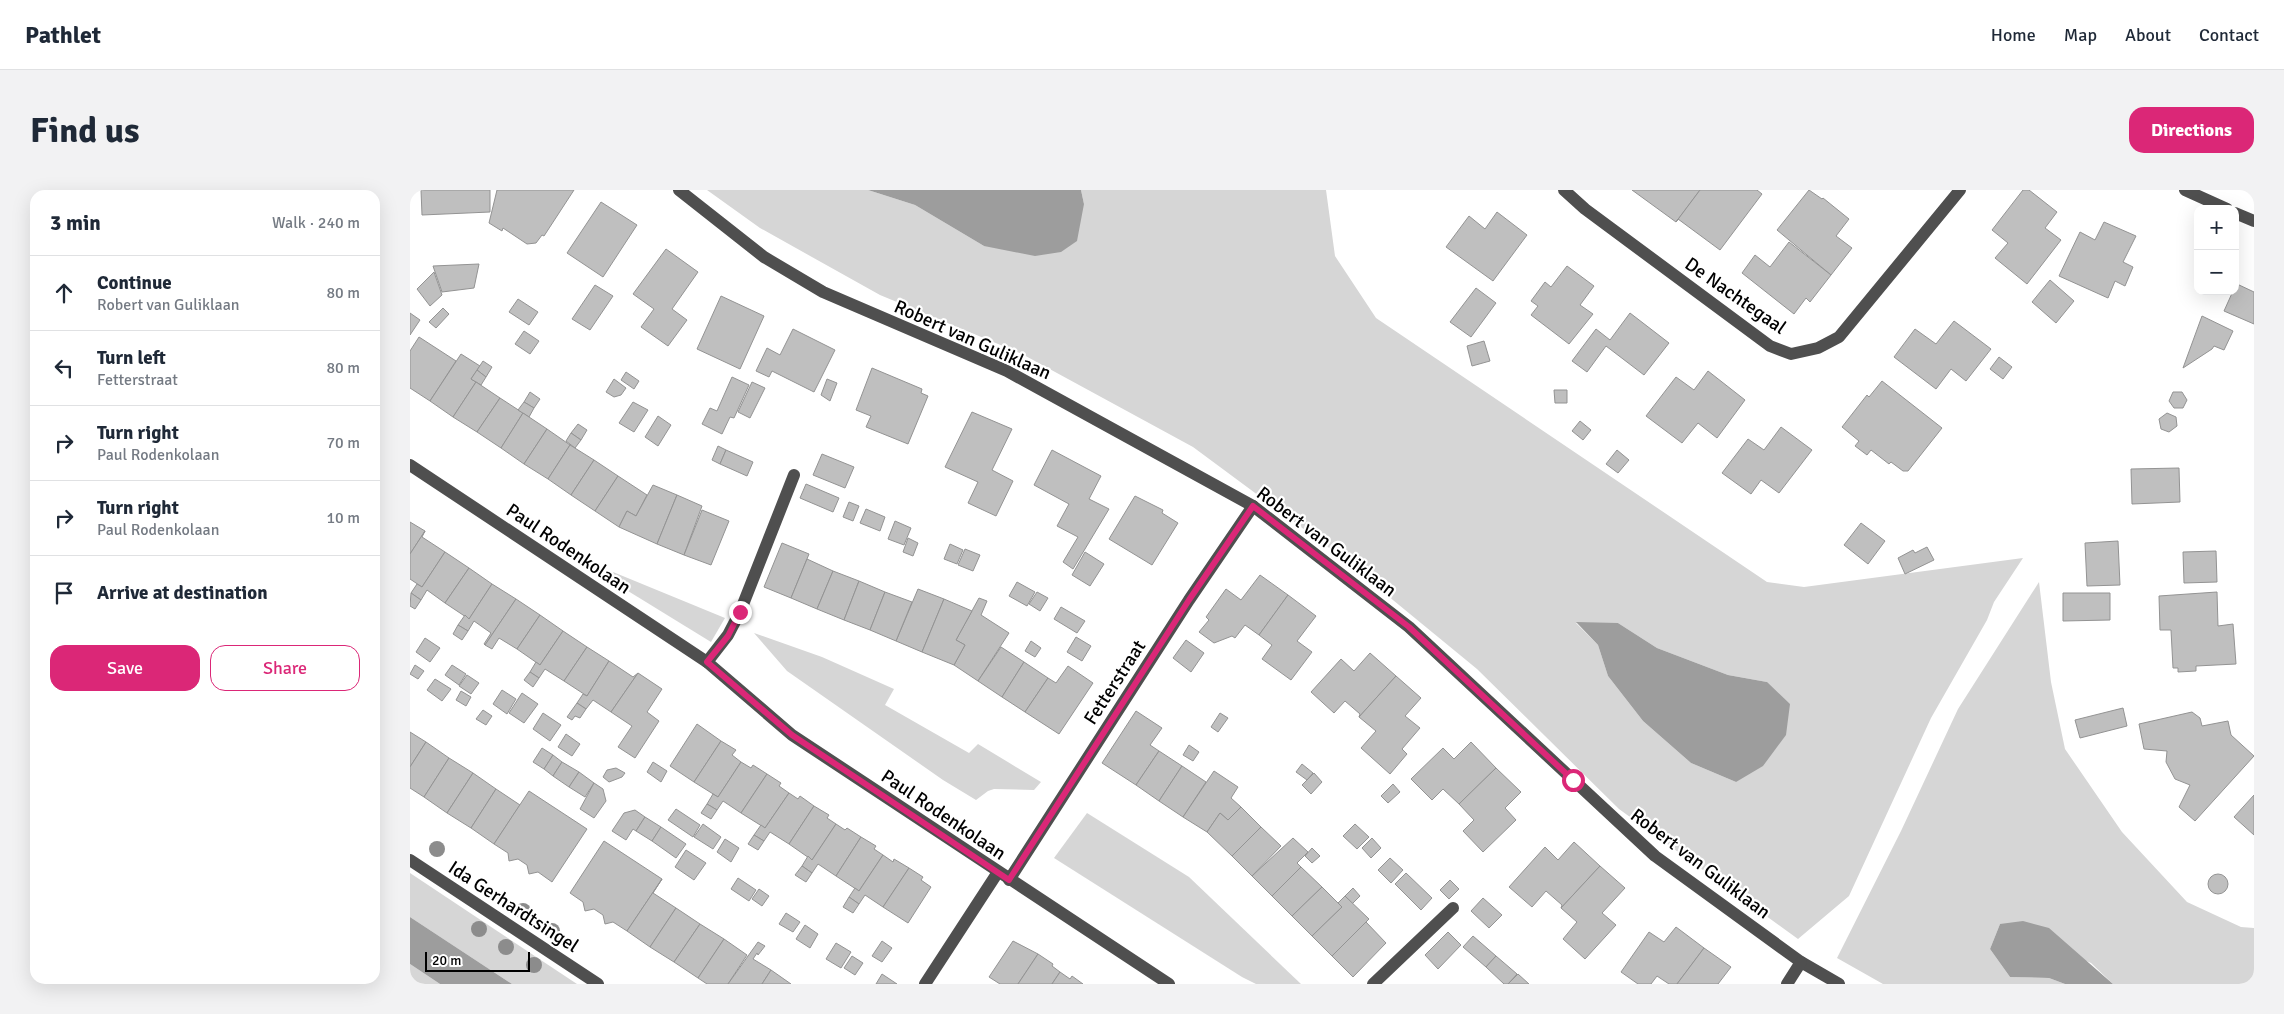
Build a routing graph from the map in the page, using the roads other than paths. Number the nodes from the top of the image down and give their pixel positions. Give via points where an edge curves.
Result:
1 (679, 190) edge
2 (1564, 190) edge
3 (1960, 190) edge
4 (2185, 190) edge
5 (2218, 205) edge
6 (2239, 214) edge
7 (2254, 221) edge
8 (410, 465) edge
9 (794, 475) dead end
10 (1253, 506) junction
11 (707, 662) junction
12 (410, 860) edge
13 (998, 872) junction
14 (1009, 880) junction
15 (1453, 908) dead end
16 (1802, 962) junction
17 (598, 984) edge
18 (925, 984) edge
19 (1170, 984) edge
20 (1373, 984) edge
21 (1787, 984) edge
22 (1839, 984) edge

1 - 10 street, Robert van Guliklaan via 764,257 823,292 1007,371
2 - 3 street, De Nachtegaal via 1770,346 1791,354 1818,348 1839,337
4 - 5 street
6 - 7 street
8 - 11 street, Paul Rodenkolaan
9 - 11 street via 740,612 728,636
10 - 14 street, Fetterstraat
10 - 16 street, Robert van Guliklaan via 1409,627 1655,856
11 - 13 street, Paul Rodenkolaan via 792,735
12 - 17 street, Ida Gerhardtsingel
13 - 14 street, Paul Rodenkolaan
13 - 18 street
14 - 19 street, Paul Rodenkolaan
15 - 20 street
16 - 21 street
16 - 22 street, Robert van Guliklaan

